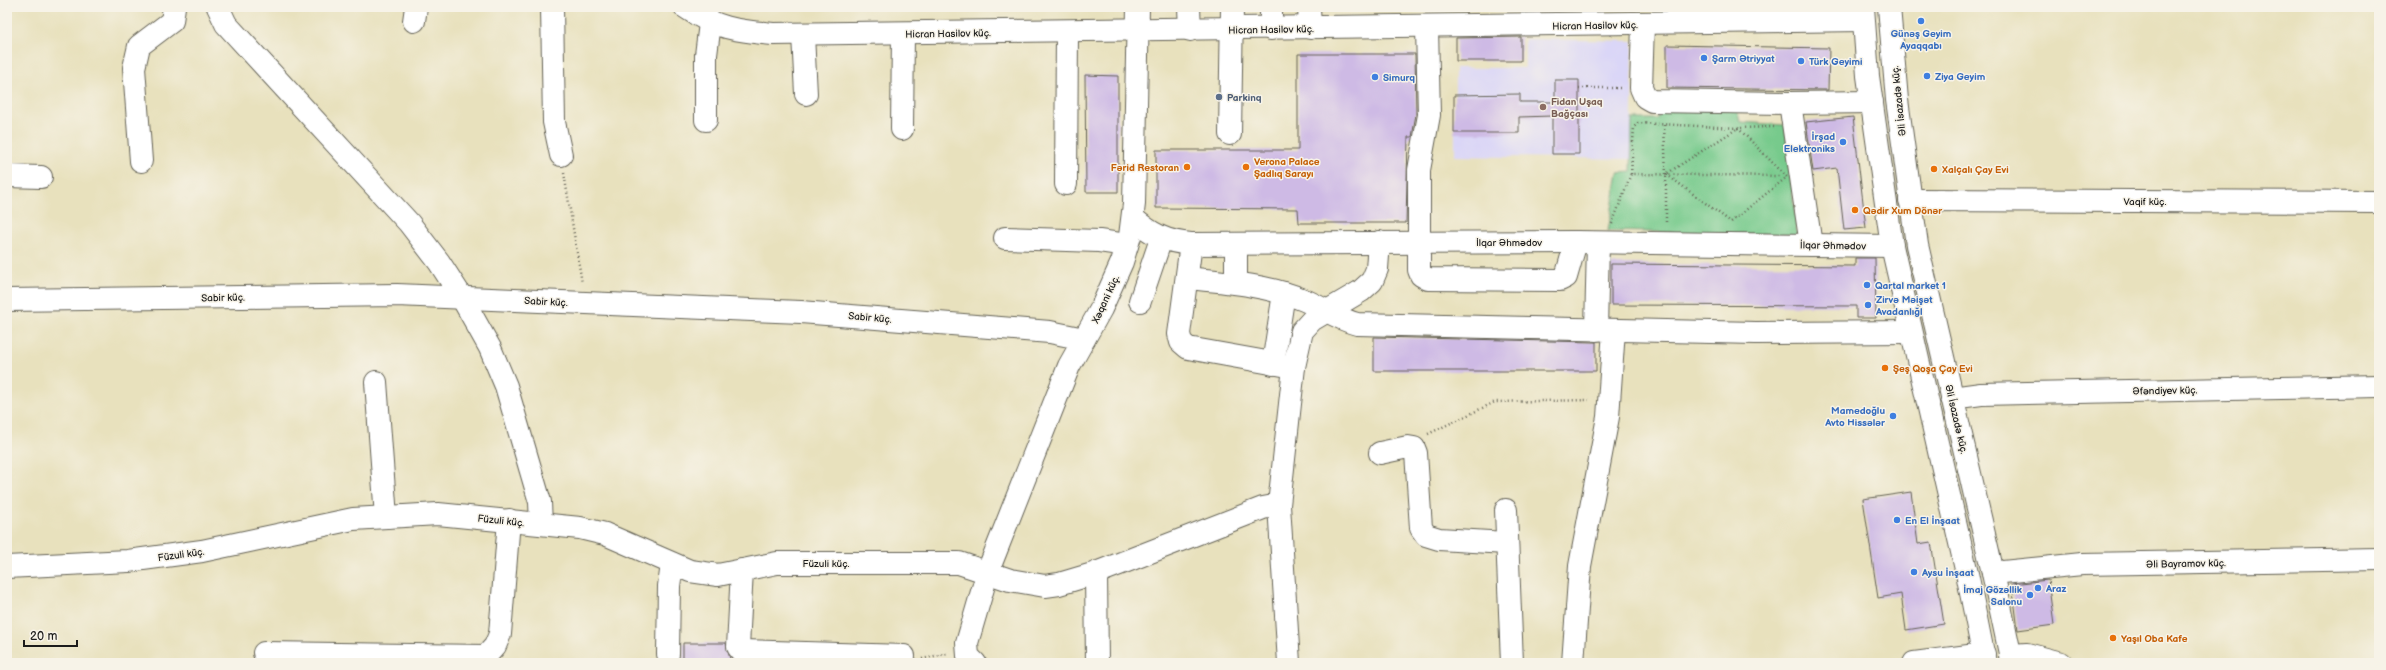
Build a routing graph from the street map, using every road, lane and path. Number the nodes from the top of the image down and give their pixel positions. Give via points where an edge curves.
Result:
1 (174, 7) edge
2 (218, 7) edge
3 (552, 7) edge
4 (685, 7) edge
5 (1138, 7) edge
6 (1190, 7) edge
7 (1232, 7) edge
8 (1271, 7) edge
9 (1309, 7) edge
10 (1863, 13) edge
11 (1890, 13) edge
12 (1780, 14) edge
13 (710, 23) junction
14 (1643, 24) junction
15 (1427, 27) junction
16 (1310, 28) junction
17 (1232, 29) junction
18 (1271, 29) junction
19 (1138, 30) junction
20 (1190, 30) junction
21 (1068, 32) junction
22 (902, 34) junction
23 (803, 35) junction
24 (1579, 88) dead end
25 (1641, 88) junction
26 (806, 94) dead end
27 (1872, 102) junction
28 (1790, 103) junction
29 (706, 120) dead end
30 (1664, 125) junction
31 (1794, 127) junction
32 (1738, 128) junction
33 (902, 129) dead end
34 (1230, 134) dead end
35 (561, 155) joint
36 (140, 161) dead end
37 (1631, 174) junction
38 (1666, 174) junction
39 (7, 176) edge
40 (41, 177) dead end
41 (1794, 177) junction
42 (1066, 184) dead end
43 (1910, 200) junction
44 (2379, 202) edge
45 (1133, 218) junction
46 (1666, 227) dead end
47 (1005, 238) dead end
48 (1161, 239) junction
49 (1379, 242) junction
50 (1419, 242) junction
51 (1576, 242) junction
52 (1601, 243) junction
53 (1191, 244) junction
54 (1236, 245) junction
55 (1811, 245) junction
56 (1127, 246) junction
57 (1892, 246) junction
58 (1187, 278) junction
59 (1236, 282) junction
60 (1284, 293) junction
61 (461, 296) junction
62 (7, 300) edge
63 (1140, 301) dead end
64 (586, 303) junction
65 (1328, 311) junction
66 (1605, 330) junction
67 (1911, 332) junction
68 (1084, 340) junction
69 (1283, 365) junction
70 (376, 382) dead end
71 (2379, 386) edge
72 (1952, 398) junction
73 (1610, 399) junction
74 (1414, 448) junction
75 (1380, 453) dead end
76 (1279, 505) junction
77 (1506, 510) dead end
78 (386, 517) junction
79 (509, 520) junction
80 (541, 524) junction
81 (1506, 543) junction
82 (2379, 559) edge
83 (672, 564) junction
84 (7, 567) edge
85 (742, 570) junction
86 (988, 571) junction
87 (1096, 573) junction
88 (1993, 573) junction
89 (264, 653) dead end
90 (668, 654) dead end
91 (970, 656) edge
92 (1984, 658) edge
93 (2011, 659) edge
94 (911, 660) edge
95 (1098, 663) edge
96 (1289, 663) edge
97 (1512, 663) edge
98 (1573, 663) edge
99 (1914, 663) edge
100 (2061, 663) edge

1 - 36 street via 172,21 139,46 136,56 134,68
2 - 61 street via 226,24 409,223
3 - 35 street via 554,122
4 - 13 street, Hicran Hasilov küç.
5 - 19 street, Xəqani küç.
6 - 20 street
7 - 17 street
8 - 18 street
9 - 16 street
10 - 11 street, Hicran Hasilov küç.
10 - 12 street, Hicran Hasilov küç.
10 - 27 street
11 - 43 street, Əli İsazadə küç. via 1897,100
12 - 14 street, Hicran Hasilov küç.
13 - 23 street, Hicran Hasilov küç. via 748,32
13 - 29 street via 706,56
14 - 15 street, Hicran Hasilov küç.
14 - 25 street
15 - 16 street, Hicran Hasilov küç.
15 - 50 street via 1429,115 1419,170
16 - 18 street, Hicran Hasilov küç.
17 - 18 street, Hicran Hasilov küç.
17 - 20 street, Hicran Hasilov küç.
17 - 34 street
19 - 20 street, Hicran Hasilov küç.
19 - 21 street, Hicran Hasilov küç.
19 - 45 street, Xəqani küç.
21 - 22 street, Hicran Hasilov küç.
21 - 42 street
22 - 23 street, Hicran Hasilov küç.
22 - 33 street
23 - 26 street
24 - 25 path
25 - 28 street via 1645,97 1652,100
27 - 28 street
27 - 57 street
28 - 31 street
30 - 32 path
30 - 37 path via 1636,124
30 - 38 path
31 - 32 path
31 - 41 street
32 - 38 path
32 - 41 path
35 - 64 path
37 - 38 path
37 - 52 path
38 - 41 path
38 - 41 path via 1731,222
38 - 46 path
39 - 40 street
41 - 55 street
43 - 44 street, Vaqif küç.
43 - 72 street, Əli İsazadə küç. via 1917,245
45 - 48 street, İlqar Əhmədov
45 - 56 street, Xəqani küç.
47 - 56 street via 1099,241
48 - 53 street, İlqar Əhmədov
48 - 63 street
49 - 50 street, İlqar Əhmədov
49 - 54 street, İlqar Əhmədov
49 - 65 street via 1372,280 1361,291
50 - 51 street, İlqar Əhmədov
50 - 51 street via 1419,270 1421,275 1428,279 1547,281 1560,280 1566,276
51 - 52 street, İlqar Əhmədov
52 - 55 street, İlqar Əhmədov
52 - 66 street
53 - 54 street, İlqar Əhmədov
53 - 58 street
54 - 59 street
55 - 57 street, İlqar Əhmədov
56 - 68 street, Xəqani küç. via 1101,309
57 - 67 street
58 - 59 street
58 - 69 street via 1179,334 1181,342 1188,348
59 - 60 street
60 - 65 street
60 - 69 street
61 - 62 street, Sabir küç.
61 - 64 street, Sabir küç.
61 - 80 street via 490,348 506,386 540,502
64 - 68 street, Sabir küç. via 801,312 1050,332
65 - 66 street via 1357,324
65 - 69 street via 1312,320 1302,331
66 - 67 street
66 - 73 street
67 - 92 street
68 - 86 street, Xəqani küç. via 1069,366
69 - 76 street
70 - 78 street
71 - 72 street, Əfəndiyev küç. via 1981,394
72 - 88 street, Əli İsazadə küç.
73 - 74 path via 1495,402 1420,438
73 - 98 street via 1580,566
74 - 75 street
74 - 81 street via 1421,528 1426,535 1439,539
76 - 87 street, Füzuli küç. via 1263,508
76 - 96 street
77 - 81 street
78 - 79 street, Füzuli küç. via 438,514
78 - 84 street, Füzuli küç. via 353,520 202,551 128,561
79 - 80 street, Füzuli küç.
79 - 89 street via 500,634 495,646 486,656
80 - 83 street, Füzuli küç. via 580,528 605,534
81 - 97 street
82 - 88 street, Əli Bayramov küç. via 2082,564
83 - 85 street, Füzuli küç. via 703,574 718,575
83 - 90 street via 669,586
85 - 86 street, Füzuli küç. via 777,563 959,563
85 - 94 street via 738,647 741,652
86 - 87 street, Füzuli küç. via 1010,580 1045,586
86 - 91 street, Xəqani küç.
87 - 95 street
88 - 93 street, Əli İsazadə küç.
91 - 94 path
92 - 99 street
93 - 100 street via 2027,654

